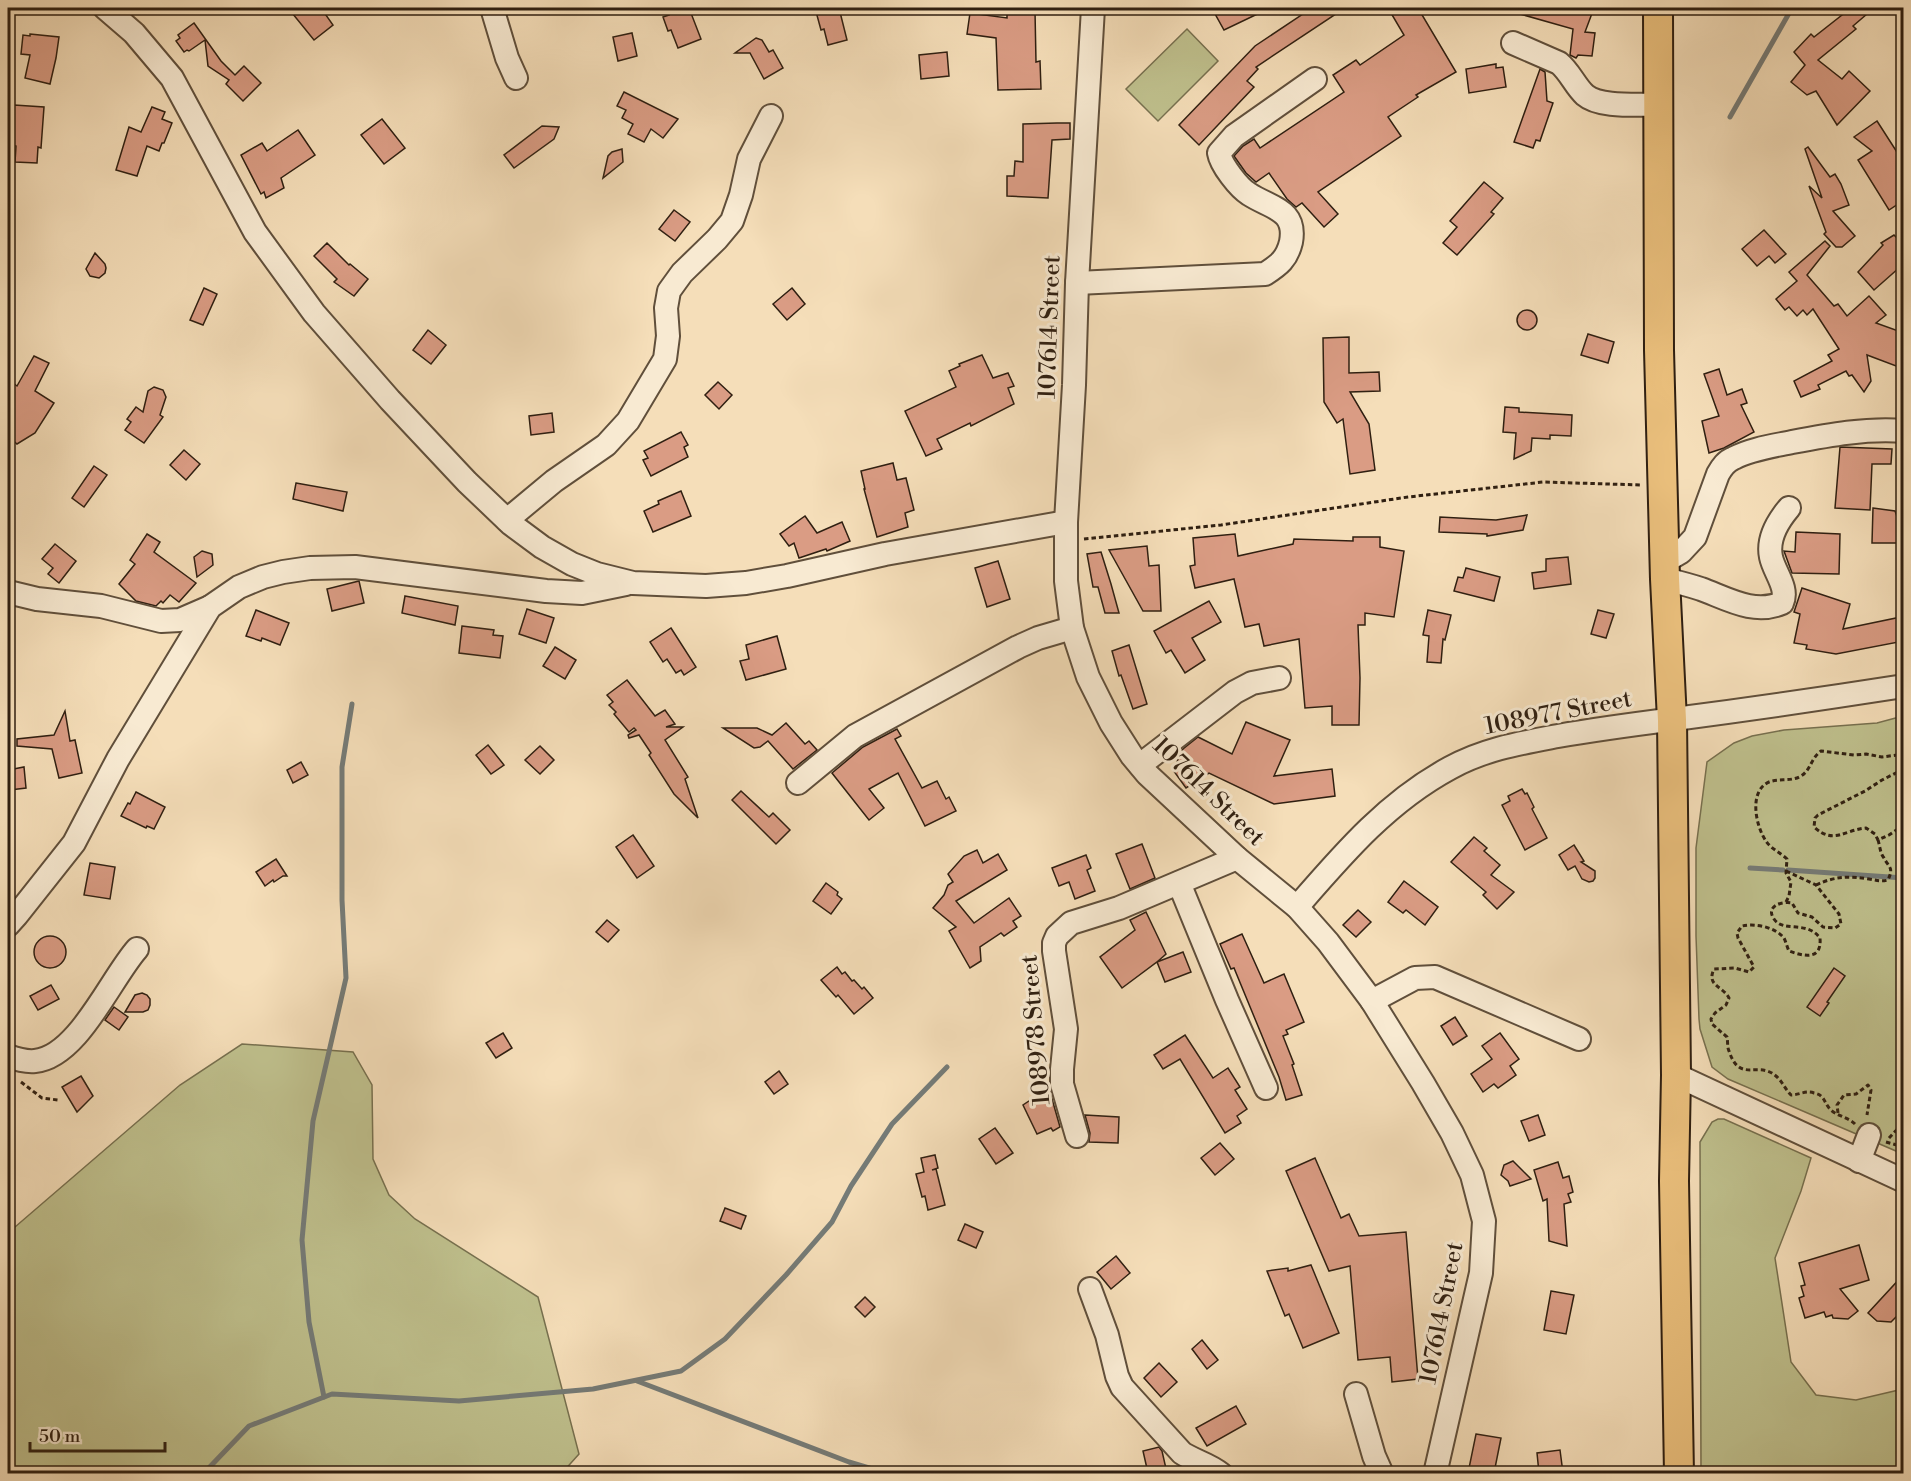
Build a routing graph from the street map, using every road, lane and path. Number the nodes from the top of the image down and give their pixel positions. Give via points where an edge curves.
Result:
1 (105, 8) edge
2 (492, 8) edge
3 (1093, 8) edge
4 (1658, 8) edge
5 (1513, 43) dead end
6 (516, 78) dead end
7 (1315, 79) dead end
8 (1659, 105) junction
9 (771, 116) dead end
10 (1077, 283) junction
11 (1904, 430) edge
12 (1664, 486) junction
13 (1789, 508) dead end
14 (507, 520) junction
15 (1067, 532) junction
16 (1665, 570) junction
17 (633, 583) junction
18 (8, 592) edge
19 (210, 608) junction
20 (1072, 628) junction
21 (1279, 678) dead end
22 (1904, 687) edge
23 (1672, 720) junction
24 (1904, 752) edge
25 (1140, 765) junction
26 (1904, 769) edge
27 (798, 783) dead end
28 (1904, 825) edge
29 (1878, 840) junction
30 (1237, 858) junction
31 (1786, 871) junction
32 (1179, 883) junction
33 (1816, 885) junction
34 (1786, 902) junction
35 (1297, 907) junction
36 (8, 925) edge
37 (137, 949) dead end
38 (1372, 1001) junction
39 (1579, 1039) dead end
40 (8, 1056) edge
41 (1677, 1075) junction
42 (16, 1078) dead end
43 (1266, 1088) dead end
44 (58, 1100) dead end
45 (1839, 1113) junction
46 (1904, 1122) edge
47 (1077, 1136) dead end
48 (1877, 1138) junction
49 (1904, 1148) edge
50 (1859, 1161) junction
51 (1904, 1181) edge
52 (1090, 1289) dead end
53 (1356, 1394) dead end
54 (1221, 1473) edge
55 (1382, 1473) edge
56 (1435, 1473) edge
57 (1679, 1473) edge

1 - 14 street via 134,33 172,78 255,231 314,313 390,400
2 - 6 street
3 - 10 street, 107614 Street
4 - 8 main road
5 - 8 street via 1559,63 1584,94 1594,100
7 - 10 street via 1234,136 1219,153 1240,187 1290,221 1291,242 1282,262 1265,274
8 - 12 main road via 1659,350
9 - 14 street via 749,159 732,221 669,291 665,359 628,421 606,446 554,481
10 - 15 street, 107614 Street
11 - 16 street via 1835,434 1733,458 1718,474 1695,537
12 - 15 path via 1543,482 1408,497 1221,525
12 - 16 main road
13 - 16 street via 1776,525 1771,543 1771,558 1785,594 1782,603 1745,607
14 - 17 street via 572,564
15 - 17 street via 885,554 746,583
15 - 20 street, 107614 Street via 1066,581
16 - 23 main road
17 - 19 street via 582,593 355,567 310,568 263,577 239,587
18 - 19 street via 101,606 161,621 180,620
19 - 36 street via 118,759 74,843
20 - 25 street, 107614 Street via 1088,677 1111,723
20 - 27 street via 1018,647 855,736
21 - 25 street via 1252,683 1235,692
22 - 23 street, 108977 Street
23 - 35 street, 108977 Street via 1627,724 1496,748 1451,767 1384,813
23 - 41 main road
24 - 31 path via 1882,757 1821,752 1798,778 1764,784 1756,802 1758,819 1766,842 1787,860
25 - 30 street, 107614 Street
26 - 29 path via 1826,810 1814,822 1814,827 1827,836 1866,828
28 - 29 path
29 - 33 path via 1882,856 1890,864 1888,880 1835,877
30 - 32 street, 108978 Street
30 - 35 street, 107614 Street
31 - 33 path
31 - 34 path via 1791,882
32 - 43 street
32 - 47 street, 108978 Street via 1071,923 1054,943 1066,1029 1062,1084
33 - 34 path via 1839,914 1841,924 1835,928 1823,927
34 - 45 path via 1773,907 1774,919 1781,925 1801,926 1816,933 1821,944 1818,949 1812,955 1801,955 1789,951 1777,933 1751,924 1742,926 1738,938 1754,967 1749,972 1714,969 1713,981 1729,998 1711,1019 1712,1024 1727,1037 1729,1052 1740,1069 1777,1076 1791,1095 1819,1094 1829,1109
35 - 38 street, 107614 Street
37 - 40 street via 75,1036 58,1052 36,1061
38 - 39 street via 1415,978 1435,977
38 - 56 street, 107614 Street via 1452,1133 1472,1174 1484,1221 1477,1296
41 - 50 street
41 - 57 main road via 1674,1181
42 - 44 path via 42,1098
45 - 48 path
45 - 48 path via 1838,1105 1844,1095 1856,1094 1868,1085 1871,1090 1867,1116
46 - 48 path
48 - 49 path
48 - 50 street
50 - 51 street
52 - 54 street via 1122,1387 1182,1453
53 - 55 street

